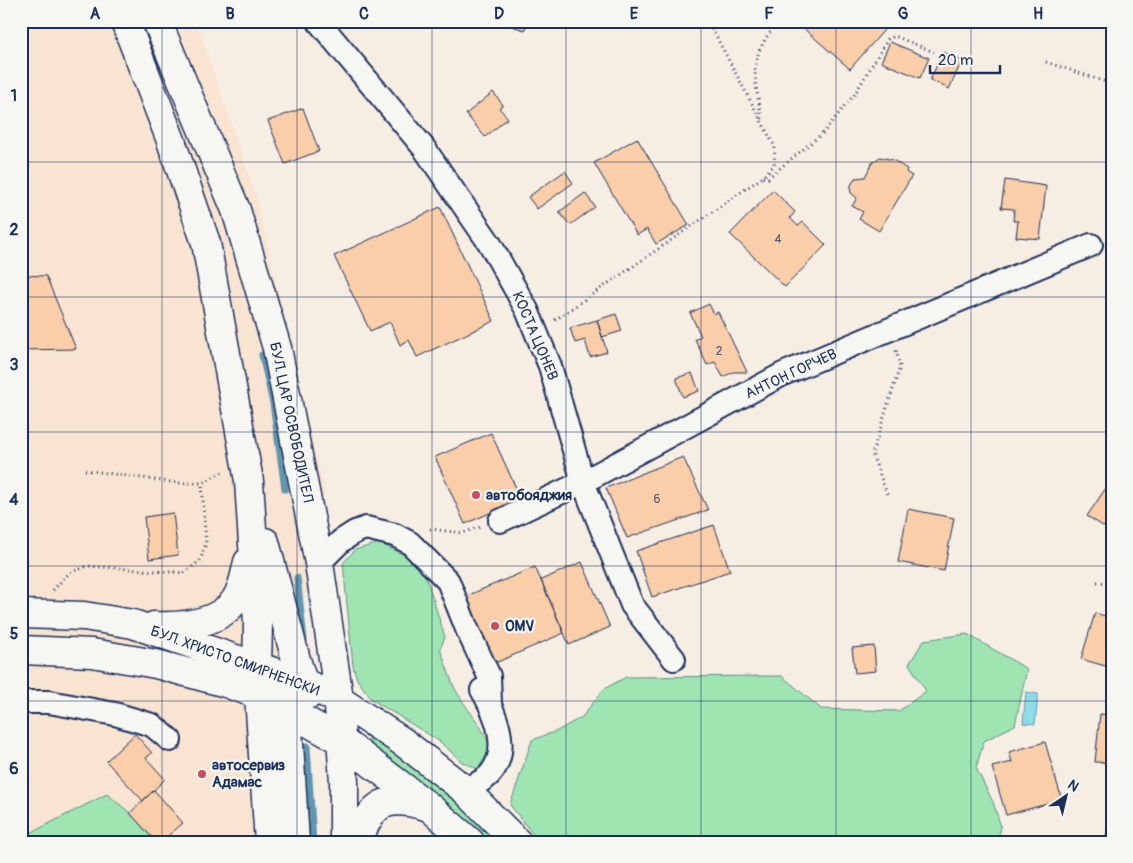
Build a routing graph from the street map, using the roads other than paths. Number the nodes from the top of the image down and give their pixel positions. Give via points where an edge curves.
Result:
1 (125, 21) edge
2 (157, 21) edge
3 (318, 21) edge
4 (1091, 245) dead end
5 (247, 469) junction
6 (583, 482) junction
7 (500, 521) road end
8 (253, 543) junction
9 (319, 563) junction
10 (21, 614) edge
11 (133, 624) junction
12 (21, 650) edge
13 (674, 659) dead end
14 (257, 667) junction
15 (303, 682) junction
16 (259, 695) junction
17 (339, 700) junction
18 (21, 702) edge
19 (287, 711) junction
20 (170, 740) dead end
21 (342, 741) junction
22 (465, 790) junction
23 (428, 806) junction
24 (269, 842) edge
25 (295, 842) edge
26 (344, 842) edge
27 (358, 842) edge
28 (470, 842) edge
29 (517, 842) edge

1 - 5 main road via 206,243
2 - 9 main road, БУЛ. ЦАР ОСВОБОДИТЕЛ via 239,220 277,348
3 - 6 street, КОСТА ЦОНЕВ via 435,164 490,244 527,310 550,366
4 - 6 street, АНТОН ГОРЧЕВ via 783,374
5 - 8 main road
5 - 15 main road
6 - 7 street, АНТОН ГОРЧЕВ
6 - 13 street, КОСТА ЦОНЕВ via 632,604
8 - 11 main road via 241,589 233,603 214,617 180,627
8 - 14 main road
9 - 17 main road, БУЛ. ЦАР ОСВОБОДИТЕЛ
9 - 22 street via 341,541 366,528 396,535 421,553 448,581 489,676 490,703 500,727 498,762 490,774
10 - 11 main road, БУЛ. ХРИСТО СМИРНЕНСКИ via 84,616
11 - 14 main road, БУЛ. ХРИСТО СМИРНЕНСКИ
12 - 16 main road, БУЛ. ХРИСТО СМИРНЕНСКИ via 92,653 156,664
14 - 15 main road, БУЛ. ХРИСТО СМИРНЕНСКИ
14 - 16 main road
14 - 19 main road via 273,684
15 - 17 main road, БУЛ. ХРИСТО СМИРНЕНСКИ
15 - 21 main road
16 - 19 main road, БУЛ. ХРИСТО СМИРНЕНСКИ
16 - 24 main road
17 - 21 main road, БУЛ. ЦАР ОСВОБОДИТЕЛ
17 - 22 main road, БУЛ. ХРИСТО СМИРНЕНСКИ via 403,742
18 - 20 street via 49,702 115,714 152,725
19 - 21 main road, БУЛ. ХРИСТО СМИРНЕНСКИ
19 - 25 main road
21 - 23 main road, БУЛ. ХРИСТО СМИРНЕНСКИ
21 - 26 main road, БУЛ. ЦАР ОСВОБОДИТЕЛ
22 - 29 main road, БУЛ. ХРИСТО СМИРНЕНСКИ
23 - 27 main road via 390,800 374,811
23 - 28 main road, БУЛ. ХРИСТО СМИРНЕНСКИ

